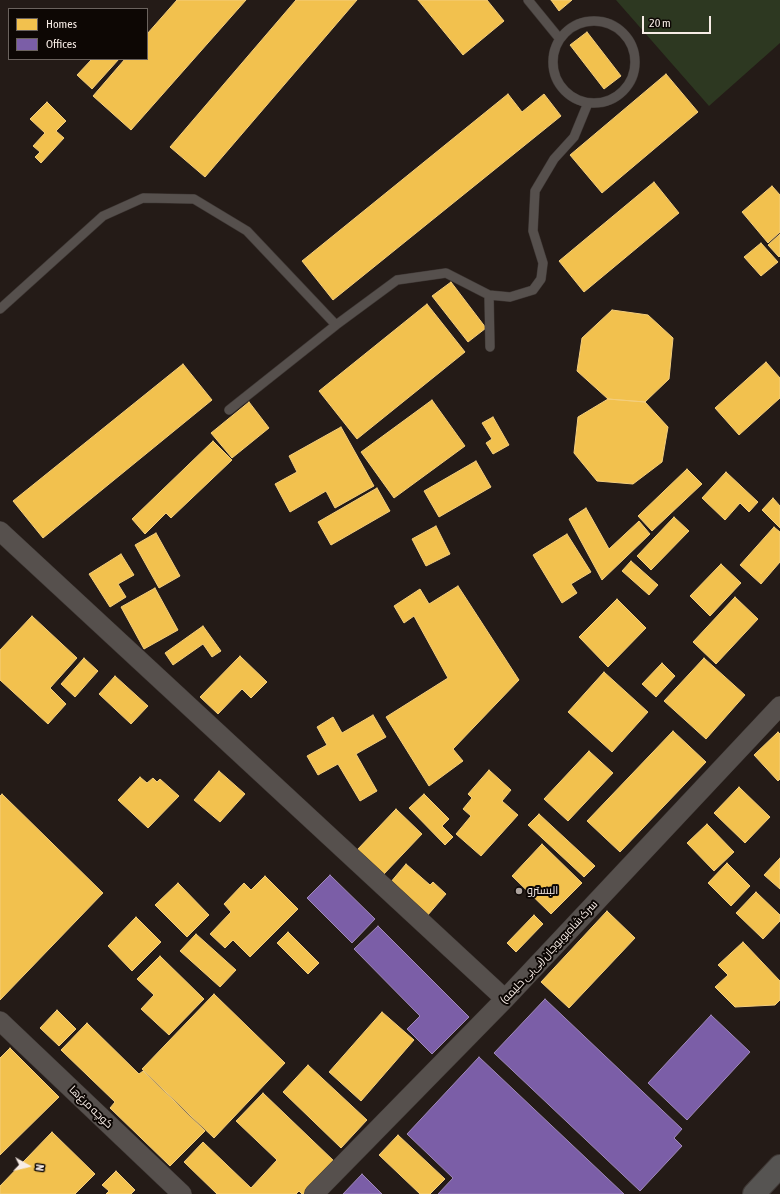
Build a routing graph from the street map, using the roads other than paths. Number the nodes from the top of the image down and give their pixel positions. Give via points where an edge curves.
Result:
1 (528, 0) edge
2 (559, 38) junction
3 (588, 104) junction
4 (489, 295) junction
5 (0, 309) edge
6 (336, 325) junction
7 (490, 347) dead end
8 (229, 410) dead end
9 (0, 531) edge
10 (780, 706) edge
11 (505, 999) junction
12 (0, 1020) edge
13 (780, 1166) edge
14 (182, 1194) edge
15 (314, 1194) edge
16 (754, 1194) edge

1 - 2 lane
2 - 3 lane via 552,58 555,79 568,96
2 - 3 lane via 578,22 604,20 626,33 634,51 636,56 631,82 613,100
3 - 4 lane via 574,137 554,159 534,191 533,231 543,263 541,279 533,290 510,297
4 - 6 lane via 446,272 397,280
4 - 7 lane
5 - 6 lane via 102,216 143,198 194,199 247,232
6 - 8 lane
9 - 11 street
10 - 11 street, سرک شاه‌بوبوجان (بی‌بی حلیمه)
11 - 15 street, سرک شاه‌بوبوجان (بی‌بی حلیمه)
12 - 14 street, کوچه مرغ‌ها
13 - 16 main road

